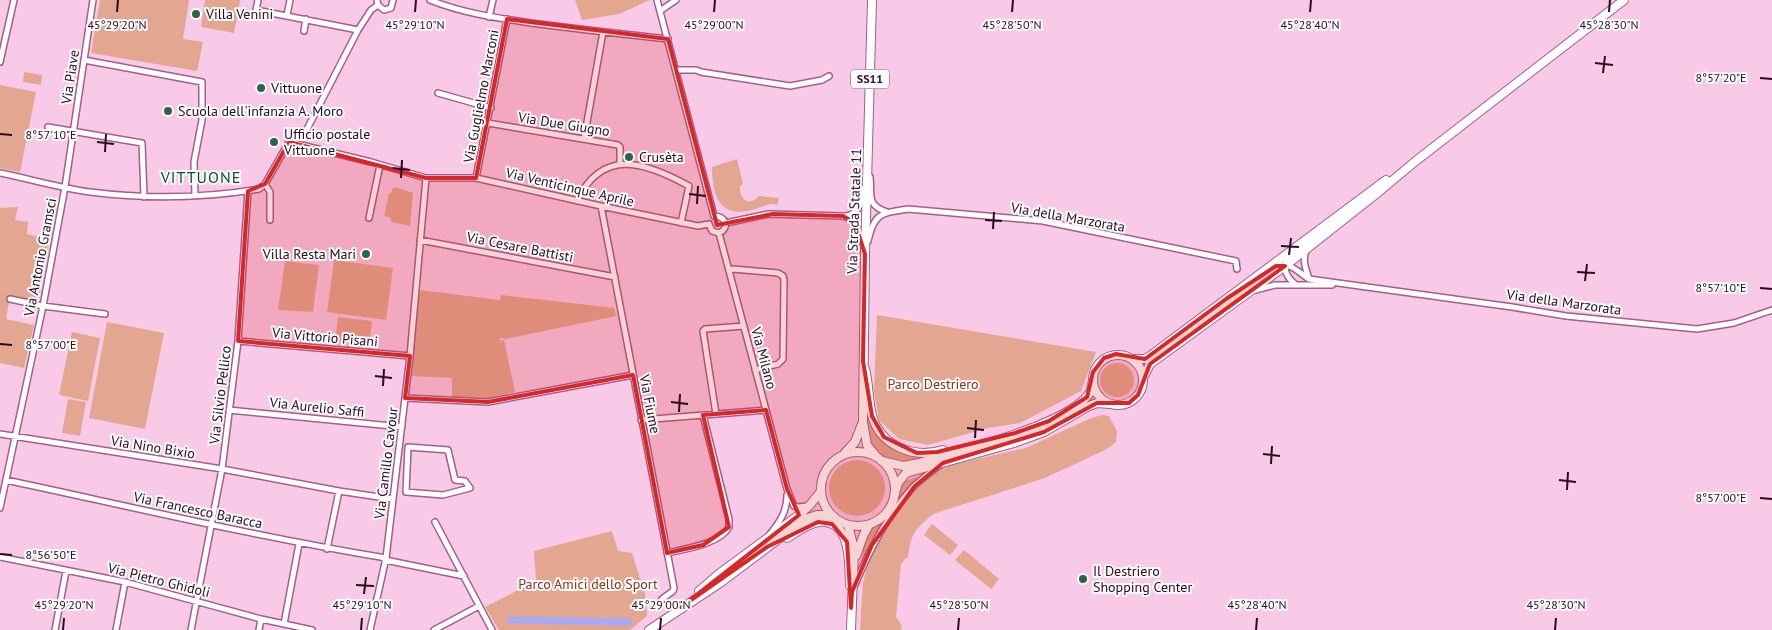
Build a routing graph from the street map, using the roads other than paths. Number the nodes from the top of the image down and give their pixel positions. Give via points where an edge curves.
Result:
1 (14, 0) edge
2 (93, 0) edge
3 (258, 0) edge
4 (290, 0) edge
5 (393, 0) edge
6 (430, 0) edge
7 (493, 0) edge
8 (658, 0) edge
9 (676, 0) edge
10 (872, 0) edge
11 (1624, 0) edge
12 (377, 3) edge
13 (660, 11) junction
14 (287, 15) junction
15 (490, 16) junction
16 (306, 19) junction
17 (507, 19) junction
18 (0, 30) edge
19 (358, 30) junction
20 (304, 31) dead end
21 (7, 32) junction
22 (603, 32) junction
23 (668, 39) junction
24 (84, 60) junction
25 (0, 62) edge
26 (676, 70) junction
27 (829, 76) dead end
28 (438, 94) dead end
29 (491, 108) junction
30 (488, 123) junction
31 (48, 128) dead end
32 (73, 132) junction
33 (584, 139) junction
34 (289, 142) junction
35 (868, 158) junction
36 (1417, 160) junction
37 (620, 163) junction
38 (380, 165) junction
39 (0, 173) edge
40 (426, 178) junction
41 (476, 178) junction
42 (264, 184) junction
43 (65, 187) junction
44 (248, 190) junction
45 (195, 195) junction
46 (144, 196) junction
47 (577, 201) junction
48 (600, 206) junction
49 (887, 212) junction
50 (714, 216) junction
51 (843, 216) junction
52 (369, 218) dead end
53 (270, 220) dead end
54 (681, 222) junction
55 (726, 223) junction
56 (709, 224) junction
57 (1327, 224) junction
58 (719, 233) junction
59 (420, 240) junction
60 (1307, 248) junction
61 (865, 254) junction
62 (1285, 266) junction
63 (1237, 269) dead end
64 (729, 270) junction
65 (615, 277) junction
66 (1309, 279) junction
67 (1296, 284) junction
68 (1352, 285) junction
69 (1247, 294) junction
70 (10, 299) dead end
71 (1226, 299) junction
72 (43, 306) junction
73 (1772, 310) edge
74 (105, 314) dead end
75 (744, 326) junction
76 (238, 341) junction
77 (410, 356) junction
78 (1133, 359) junction
79 (863, 361) junction
80 (755, 370) junction
81 (633, 375) junction
82 (1143, 378) junction
83 (1092, 384) junction
84 (405, 398) junction
85 (1110, 404) junction
86 (229, 410) junction
87 (766, 410) junction
88 (716, 414) junction
89 (703, 416) junction
90 (641, 420) junction
91 (862, 422) junction
92 (402, 427) junction
93 (1015, 433) junction
94 (0, 434) edge
95 (15, 437) junction
96 (843, 455) junction
97 (880, 459) junction
98 (942, 463) junction
99 (222, 469) junction
100 (6, 480) junction
101 (787, 489) junction
102 (339, 491) junction
103 (821, 491) junction
104 (406, 492) joint
105 (894, 497) junction
106 (392, 499) junction
107 (810, 505) junction
108 (0, 508) edge
109 (831, 515) junction
110 (435, 522) dead end
111 (212, 524) junction
112 (848, 525) junction
113 (869, 525) junction
114 (299, 544) junction
115 (765, 545) junction
116 (327, 549) junction
117 (667, 553) junction
118 (0, 557) edge
119 (385, 560) junction
120 (854, 566) junction
121 (66, 570) junction
122 (464, 576) junction
123 (125, 582) junction
124 (852, 592) junction
125 (662, 599) dead end
126 (196, 601) junction
127 (479, 606) junction
128 (851, 608) junction
129 (261, 618) junction
130 (284, 624) junction
131 (55, 630) edge
132 (116, 630) edge
133 (191, 630) edge
134 (259, 630) edge
135 (312, 630) edge
136 (370, 630) edge
137 (434, 630) edge
138 (492, 630) edge
139 (649, 630) edge
140 (851, 630) edge

1 - 21 street
2 - 24 street, Via Piave
3 - 14 street via 256,10
4 - 14 street
5 - 12 street via 393,6 387,10 382,10
6 - 15 street
7 - 15 street
8 - 13 street
9 - 13 street
10 - 35 main road, Via Strada Statale 11 / SS11
11 - 36 main road
12 - 19 street
13 - 23 street
14 - 16 street
15 - 17 street
16 - 19 street
16 - 20 street
17 - 22 street
17 - 29 street, Via Guglielmo Marconi
18 - 21 street
19 - 34 street via 306,131
21 - 25 street
22 - 23 street
22 - 33 street
23 - 26 street
24 - 32 street, Via Piave
24 - 45 street via 202,82 202,120 194,162
26 - 27 street via 696,70 790,86
26 - 50 street
28 - 29 street
29 - 30 street, Via Guglielmo Marconi
30 - 33 street, Via Due Giugno
30 - 41 street, Via Guglielmo Marconi
31 - 32 street
32 - 43 street, Via Piave
32 - 46 street via 142,142
33 - 37 street, Via Due Giugno via 618,145
34 - 38 street, Via Venticinque Aprile
34 - 42 street
35 - 49 street via 872,202 874,207
35 - 51 street via 860,205 852,215
35 - 61 main road, Via Strada Statale 11
36 - 57 main road
36 - 60 main road
37 - 47 street via 596,176
37 - 54 street via 656,170 689,186
38 - 40 street, Via Venticinque Aprile
38 - 52 street
39 - 43 street
40 - 41 street, Via Venticinque Aprile
40 - 59 street, Via Camillo Cavour
41 - 47 street, Via Venticinque Aprile
42 - 44 street via 259,189
42 - 53 street via 270,192
43 - 46 street
43 - 72 street, Via Antonio Gramsci
44 - 45 street
44 - 76 street, Via Silvio Pellico
45 - 46 street
47 - 48 street, Via Venticinque Aprile
48 - 54 street, Via Venticinque Aprile
48 - 65 street, Via Fiume
49 - 61 street via 873,222
49 - 63 street, Via della Marzorata via 908,209 1043,221 1236,260
50 - 55 street via 722,217
50 - 56 street
51 - 55 street via 768,214
51 - 61 street via 855,223
54 - 56 street, Via Venticinque Aprile via 698,226
55 - 58 street via 725,230
56 - 58 street via 712,232
57 - 62 street via 1289,256
57 - 71 main road
58 - 64 street, Via Milano
59 - 65 street, Via Cesare Battisti
59 - 77 street, Via Camillo Cavour
60 - 62 main road
60 - 66 street via 1303,261
61 - 79 main road, Via Strada Statale 11
62 - 66 street via 1292,266
62 - 67 street via 1287,277
62 - 69 main road
62 - 71 street via 1276,266 1236,296
64 - 75 street, Via Milano
64 - 80 street via 783,276 782,359 778,364
65 - 81 street, Via Fiume
66 - 68 street
67 - 68 street
67 - 69 street via 1262,287
68 - 73 street, Via della Marzorata via 1566,316 1697,329 1734,323
69 - 82 main road via 1150,364
70 - 72 street
71 - 78 main road via 1150,356
72 - 74 street
72 - 95 street, Via Antonio Gramsci
75 - 80 street, Via Milano
75 - 88 street via 703,331
76 - 77 street, Via Vittorio Pisani
76 - 86 street, Via Silvio Pellico
77 - 84 street, Via Camillo Cavour
78 - 82 main road
78 - 83 main road via 1116,354 1104,358 1096,366
79 - 91 main road, Via Strada Statale 11
79 - 93 main road via 876,428 903,450 937,452 992,436
80 - 87 street, Via Milano
81 - 84 street via 488,402
81 - 90 street, Via Fiume
82 - 85 main road via 1134,399 1123,405
83 - 85 main road via 1100,399
83 - 93 main road via 1091,392 1076,406 1049,421
84 - 92 street, Via Camillo Cavour
85 - 98 main road via 1097,403 1044,432
86 - 92 street, Via Aurelio Saffi
86 - 99 street, Via Silvio Pellico
87 - 88 street
87 - 101 street, Via Milano
88 - 89 street
89 - 90 street
89 - 117 street via 729,527 703,545
90 - 117 street, Via Fiume
91 - 96 main road, Via Strada Statale 11 via 855,442
91 - 97 main road, Via Strada Statale 11 via 868,445
92 - 106 street, Via Camillo Cavour
93 - 97 main road via 919,463 903,466
94 - 95 street, Via Nino Bixio
95 - 99 street, Via Nino Bixio
95 - 100 street, Via Antonio Gramsci
96 - 97 main road via 867,453
96 - 103 main road via 826,470
97 - 105 main road via 892,475
98 - 105 main road via 906,473 898,483
98 - 124 street via 900,504 872,545
99 - 102 street, Via Nino Bixio
99 - 111 street, Via Silvio Pellico
100 - 108 street, Via Antonio Gramsci
100 - 111 street, Via Francesco Baracca
101 - 107 street via 794,506
101 - 115 street via 784,514
102 - 106 street, Via Nino Bixio
102 - 116 street
103 - 107 main road
103 - 109 main road via 822,500
104 - 104 street via 408,447 448,450 455,480 465,481 470,488 443,495
105 - 113 main road via 886,514
106 - 119 street, Via Camillo Cavour
107 - 115 main road
109 - 112 main road
109 - 115 main road via 811,516
110 - 122 street
111 - 114 street, Via Francesco Baracca
111 - 126 street, Via Silvio Pellico
112 - 113 main road
112 - 120 main road
113 - 120 main road
114 - 116 street, Via Francesco Baracca
114 - 130 street
115 - 128 main road via 788,538 818,522 832,524 847,542
115 - 139 main road via 720,573
116 - 119 street, Via Francesco Baracca
117 - 125 street, Via Fiume via 674,588
118 - 121 street, Via Pietro Ghidoli
119 - 122 street, Via Francesco Baracca
119 - 136 street, Via Camillo Cavour
120 - 124 main road
121 - 123 street, Via Pietro Ghidoli
121 - 131 street
122 - 127 street
123 - 126 street, Via Pietro Ghidoli
123 - 132 street
124 - 128 main road
126 - 129 street, Via Pietro Ghidoli
126 - 133 street, Via Silvio Pellico
127 - 137 street
127 - 138 street
128 - 140 main road
129 - 130 street, Via Pietro Ghidoli
129 - 134 street
130 - 135 street, Via Pietro Ghidoli

